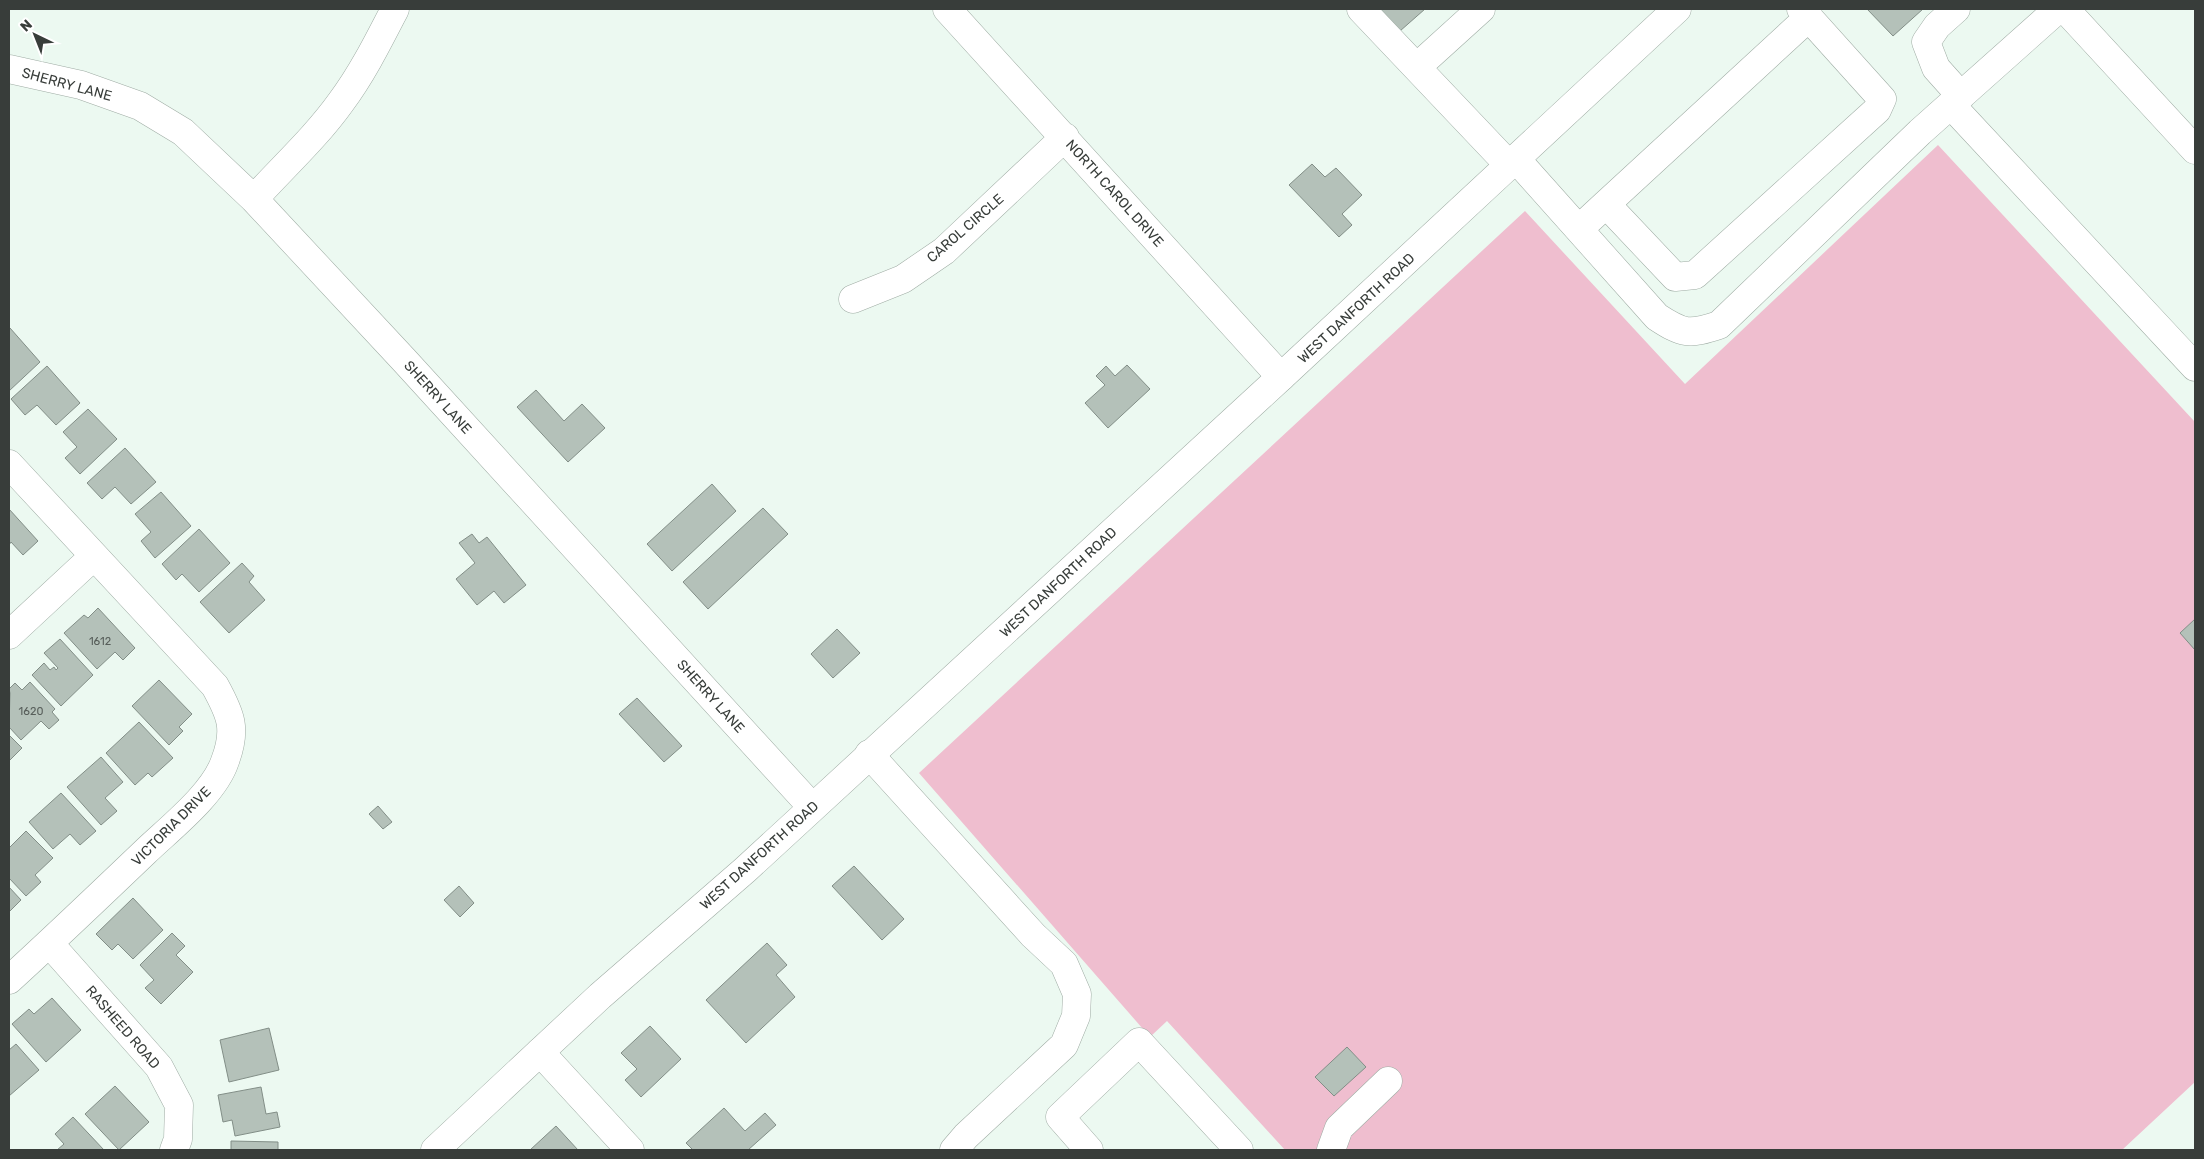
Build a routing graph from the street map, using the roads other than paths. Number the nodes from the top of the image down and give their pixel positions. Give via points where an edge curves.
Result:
1 (395, 9) edge
2 (947, 9) edge
3 (1360, 9) edge
4 (1481, 9) edge
5 (1677, 9) edge
6 (1956, 9) edge
7 (2058, 9) edge
8 (2065, 9) edge
9 (1805, 13) edge
10 (1417, 67) junction
11 (9, 69) edge
12 (1956, 100) junction
13 (1065, 138) junction
14 (2195, 150) edge
15 (1513, 162) junction
16 (254, 199) junction
17 (1606, 204) junction
18 (1579, 229) junction
19 (853, 299) dead end
20 (2195, 367) edge
21 (1281, 377) junction
22 (9, 464) edge
23 (94, 556) junction
24 (9, 635) edge
25 (869, 754) junction
26 (812, 807) junction
27 (49, 943) junction
28 (9, 980) edge
29 (540, 1052) junction
30 (1388, 1080) dead end
31 (174, 1150) edge
32 (435, 1150) edge
33 (630, 1150) edge
34 (954, 1150) edge
35 (1089, 1150) edge
36 (1239, 1150) edge
37 (1331, 1150) edge

1 - 16 street via 342,102
2 - 13 street, NORTH CAROL DRIVE
3 - 10 street
4 - 10 street
5 - 15 street, WEST DANFORTH ROAD
6 - 12 street via 1937,26 1926,42 1936,68
7 - 12 street
8 - 14 street
9 - 17 street
9 - 17 street via 1882,99 1877,110 1695,275 1675,277
10 - 15 street
11 - 16 street, SHERRY LANE via 82,85 140,106 183,132
12 - 18 street via 1719,325 1697,332 1677,330 1656,317
12 - 20 street
13 - 19 street, CAROL CIRCLE via 944,251 904,279
13 - 21 street, NORTH CAROL DRIVE
15 - 18 street
15 - 21 street, WEST DANFORTH ROAD
16 - 26 street, SHERRY LANE
17 - 18 street
21 - 25 street, WEST DANFORTH ROAD
22 - 23 street, VICTORIA DRIVE
23 - 24 street
23 - 27 street, VICTORIA DRIVE via 215,686 228,710 232,730 225,761 215,783
25 - 26 street, WEST DANFORTH ROAD
25 - 34 street via 1064,964 1077,994 1076,1016 1064,1045
26 - 29 street, WEST DANFORTH ROAD
27 - 28 street, VICTORIA DRIVE
27 - 31 street, RASHEED ROAD via 159,1067 179,1105 178,1139
29 - 32 street, WEST DANFORTH ROAD
29 - 33 street
30 - 37 street via 1339,1128
35 - 36 street via 1060,1117 1139,1042

